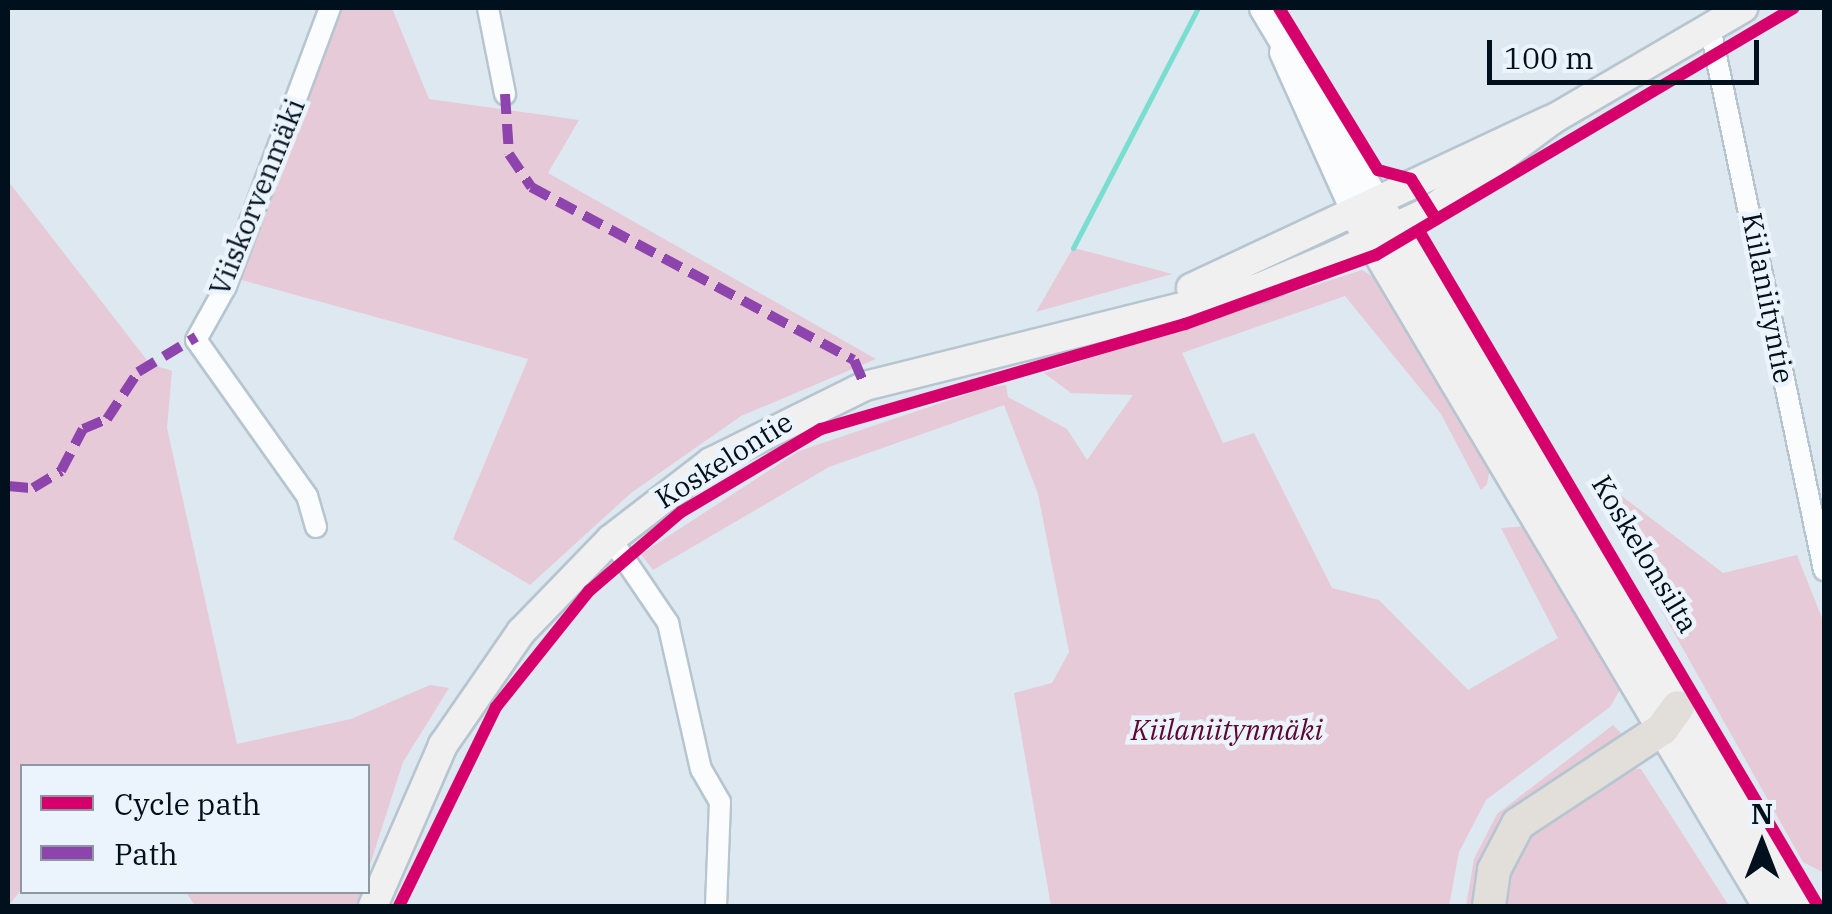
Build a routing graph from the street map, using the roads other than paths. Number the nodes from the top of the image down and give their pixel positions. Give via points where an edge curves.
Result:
1 (330, 8) edge
2 (488, 8) edge
3 (1262, 8) edge
4 (1744, 8) edge
5 (1710, 27) junction
6 (505, 94) dead end
7 (1374, 223) junction
8 (316, 527) dead end
9 (611, 538) junction
10 (1824, 570) edge
11 (1670, 718) junction
12 (373, 906) edge
13 (716, 906) edge
14 (1488, 906) edge
15 (1768, 906) edge
16 (1797, 906) edge

1 - 8 street, Viiskorvenmäki via 226,286 196,340 313,506
2 - 6 street
3 - 7 street
4 - 5 main road, Koskelontie
5 - 7 main road, Koskelontie
5 - 10 street, Kiilaniityntie
7 - 9 main road, Koskelontie via 1156,306 922,368 801,412 711,462
7 - 11 main road
9 - 12 main road, Koskelontie via 476,692 416,799
9 - 13 street via 668,623 701,769 720,802
11 - 14 highway via 1518,824 1494,870
11 - 15 main road
11 - 16 main road

